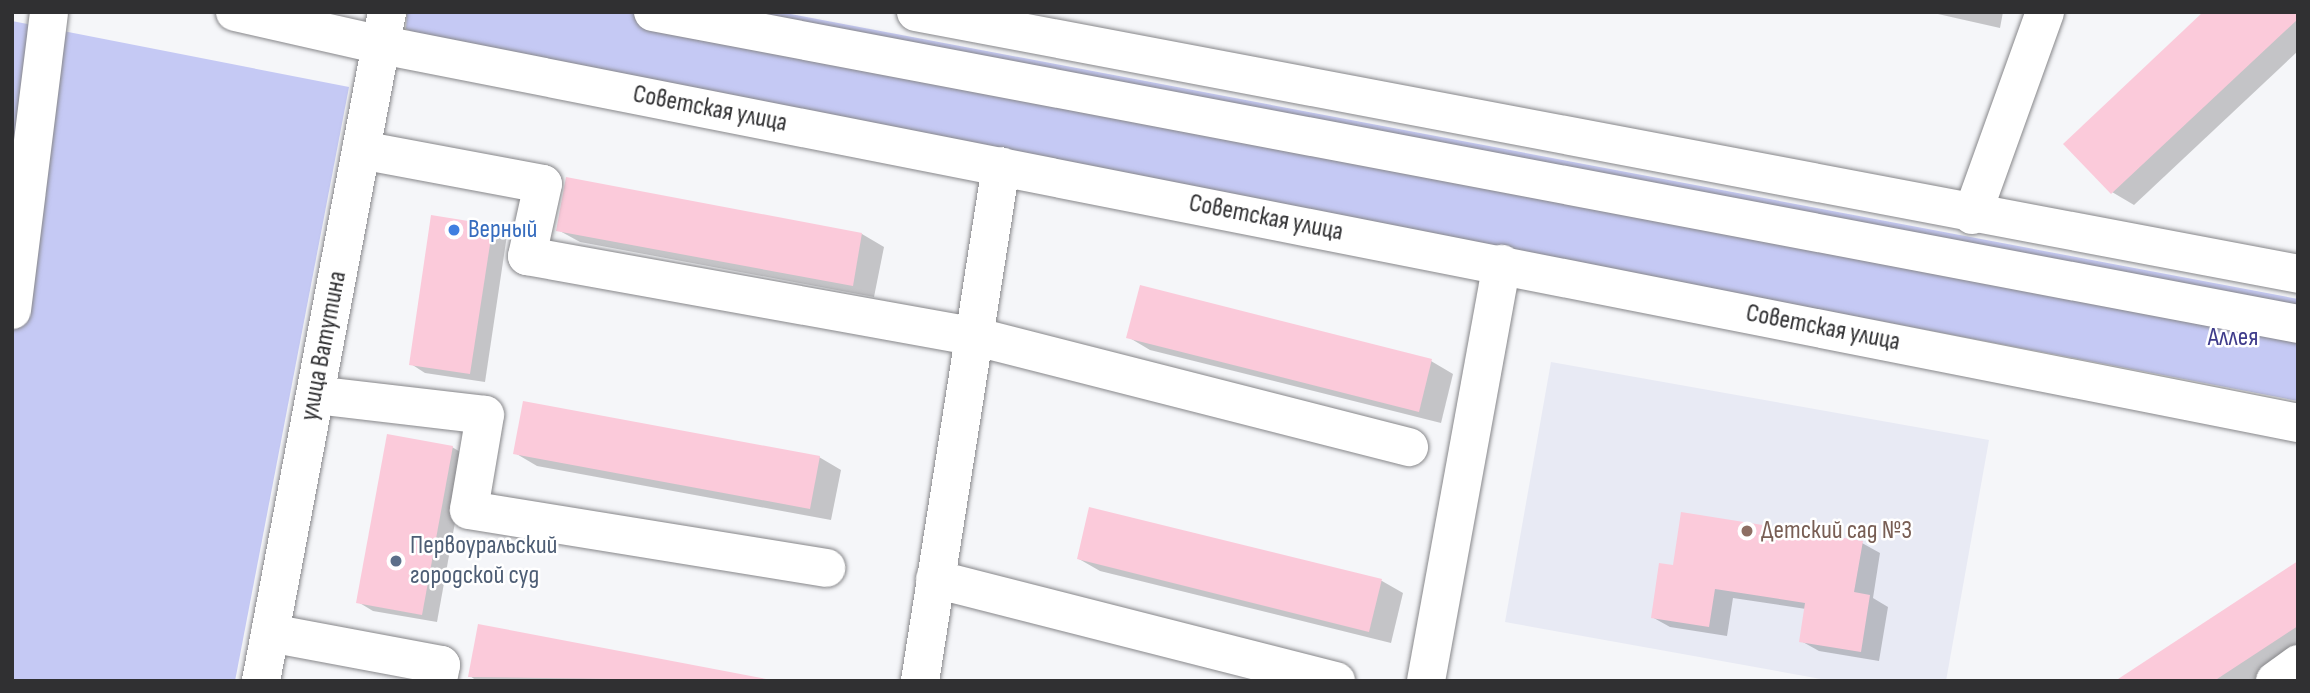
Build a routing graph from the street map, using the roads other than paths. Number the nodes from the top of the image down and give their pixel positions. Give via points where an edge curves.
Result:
1 (235, 12) edge
2 (653, 12) edge
3 (916, 12) edge
4 (2045, 12) edge
5 (49, 13) edge
6 (384, 29) edge
7 (361, 150) junction
8 (1001, 166) junction
9 (1972, 215) junction
10 (1502, 264) junction
11 (2298, 274) edge
12 (12, 310) edge
13 (2298, 324) edge
14 (973, 336) junction
15 (315, 395) junction
16 (2298, 423) edge
17 (1409, 447) dead end
18 (826, 568) dead end
19 (935, 579) junction
20 (270, 633) junction
21 (2298, 664) edge
22 (261, 681) edge
23 (438, 681) edge
24 (920, 681) edge
25 (1336, 681) edge
26 (1426, 681) edge
27 (2275, 681) edge

1 - 6 street, Советская улица
2 - 13 street
3 - 9 street
4 - 9 street
5 - 12 street
6 - 7 street, улица Ватутина
6 - 8 street, Советская улица
7 - 14 street via 543,184 527,256
7 - 15 street, улица Ватутина
8 - 10 street, Советская улица
8 - 14 street
9 - 11 street
10 - 16 street, Советская улица
10 - 26 street
14 - 17 street
14 - 19 street
15 - 18 street via 485,415 469,510
15 - 20 street, улица Ватутина
19 - 24 street
19 - 25 street
20 - 22 street, улица Ватутина
20 - 23 street via 441,665
21 - 27 street

